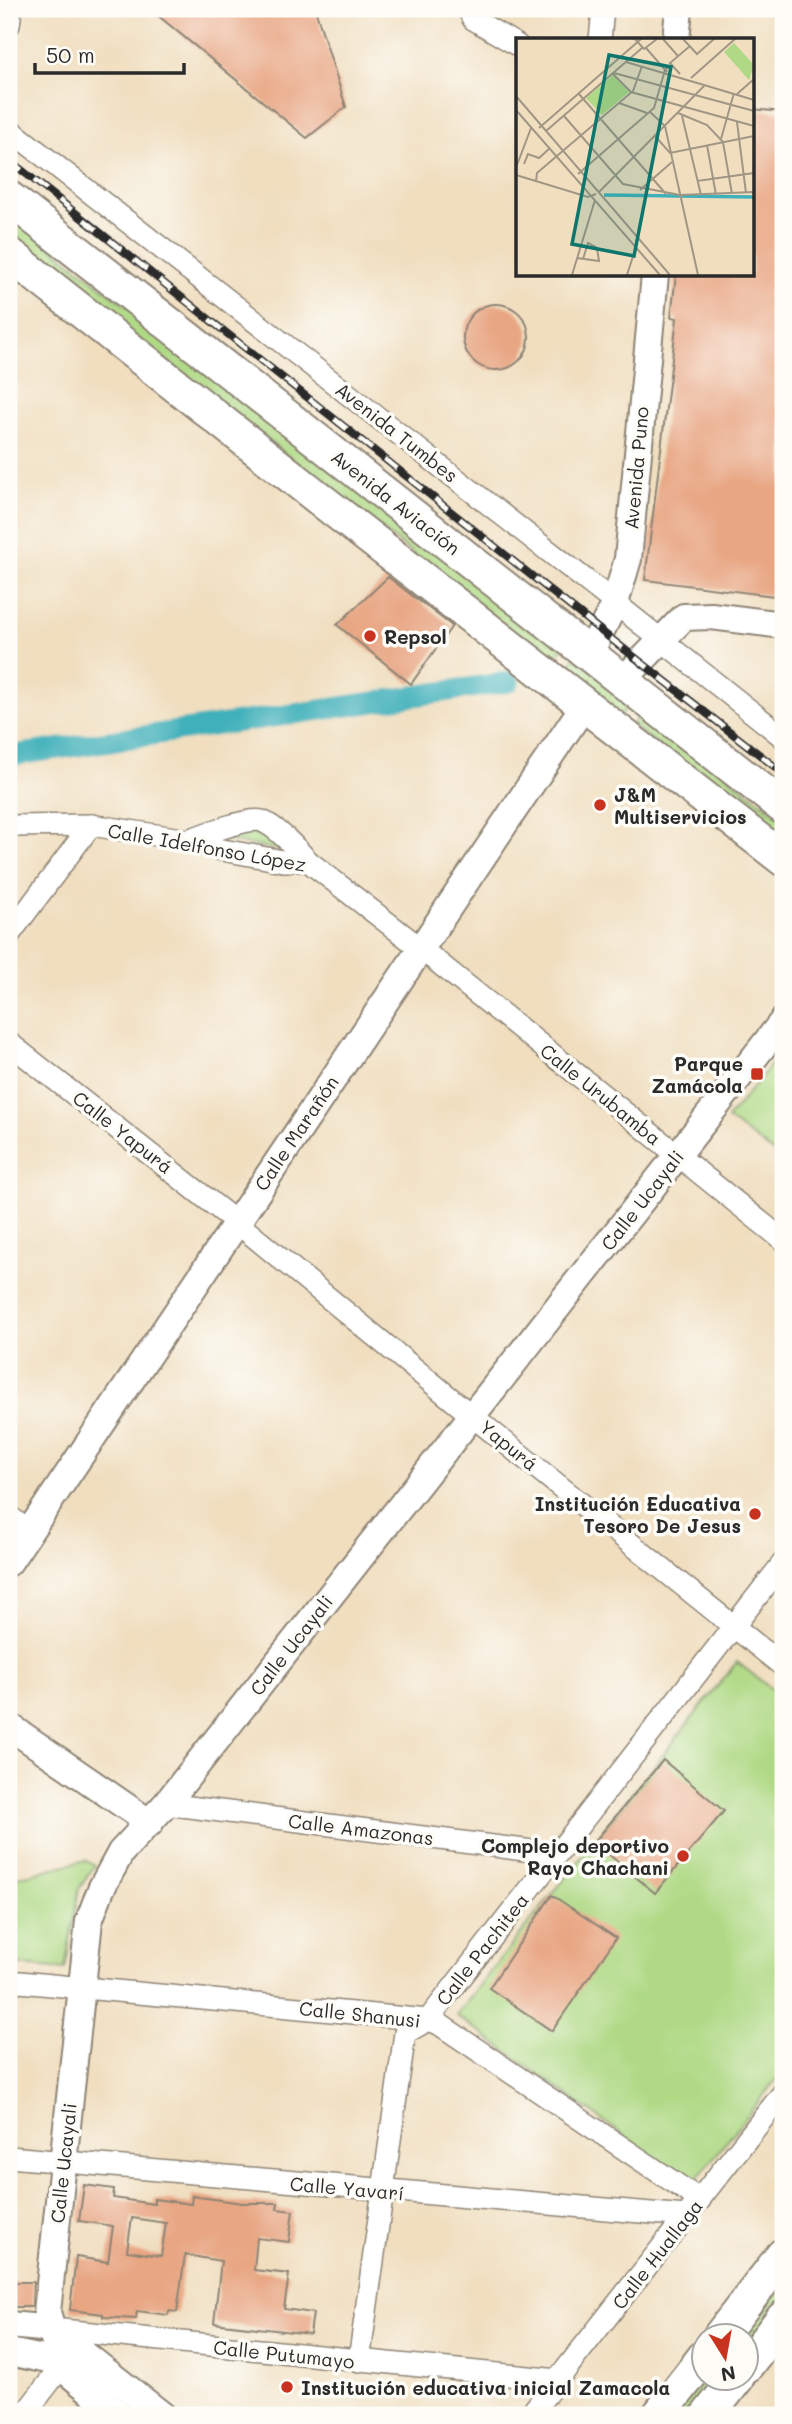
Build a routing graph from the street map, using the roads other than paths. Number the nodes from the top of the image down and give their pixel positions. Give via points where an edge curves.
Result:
1 (11, 9) edge
2 (468, 9) edge
3 (603, 9) edge
4 (679, 9) edge
5 (9, 25) edge
6 (600, 38) edge
7 (676, 38) edge
8 (516, 44) edge
9 (9, 129) edge
10 (9, 198) edge
11 (9, 254) edge
12 (654, 276) edge
13 (615, 603) junction
14 (783, 625) edge
15 (661, 641) junction
16 (589, 654) junction
17 (623, 680) junction
18 (585, 705) junction
19 (783, 737) edge
20 (783, 807) edge
21 (91, 825) junction
22 (9, 826) edge
23 (188, 840) junction
24 (783, 859) edge
25 (308, 861) junction
26 (9, 935) edge
27 (420, 948) junction
28 (783, 1021) edge
29 (9, 1043) edge
30 (677, 1156) junction
31 (236, 1222) junction
32 (783, 1240) edge
33 (471, 1415) junction
34 (19, 1524) edge
35 (9, 1562) edge
36 (783, 1563) edge
37 (733, 1627) junction
38 (783, 1666) edge
39 (9, 1726) edge
40 (158, 1814) junction
41 (556, 1854) junction
42 (9, 1981) edge
43 (81, 1987) junction
44 (428, 2020) junction
45 (783, 2093) edge
46 (9, 2157) edge
47 (63, 2162) junction
48 (383, 2191) junction
49 (693, 2208) junction
50 (783, 2255) edge
51 (783, 2318) edge
52 (731, 2322) edge
53 (9, 2325) edge
54 (52, 2329) junction
55 (760, 2349) edge
56 (9, 2352) edge
57 (359, 2361) junction
58 (61, 2367) junction
59 (690, 2376) edge
60 (558, 2380) junction
61 (726, 2392) edge
62 (24, 2415) edge
63 (120, 2415) edge
64 (162, 2415) edge
65 (530, 2415) edge
66 (659, 2415) edge
67 (708, 2415) edge

1 - 5 street
2 - 8 street via 473,19
3 - 6 street
4 - 7 street
9 - 13 street, Avenida Tumbes
10 - 16 main road, Avenida Aviación
11 - 18 main road
12 - 13 street, Avenida Puno via 628,559
13 - 15 street, Avenida Tumbes
13 - 16 street, Avenida Puno
14 - 15 street via 684,617
15 - 17 street
15 - 19 street, Avenida Tumbes
16 - 17 main road, Avenida Aviación
17 - 20 main road, Avenida Aviación
18 - 24 main road
18 - 27 street, Calle Marañón
21 - 22 street, Calle Idelfonso López
21 - 23 street, Calle Idelfonso López
21 - 26 street
23 - 25 street, Calle Idelfonso López via 283,861
23 - 25 street via 216,829 263,821
25 - 27 street, Calle Idelfonso López
27 - 30 street, Calle Urubamba
27 - 31 street, Calle Marañón
28 - 30 street, Calle Ucayali
29 - 31 street, Calle Yapurá
30 - 32 street, Calle Urubamba
30 - 33 street, Calle Ucayali
31 - 33 street, Yapurá
31 - 34 street, Calle Marañón
33 - 37 street, Yapurá
33 - 40 street, Calle Ucayali
34 - 35 street, Calle Marañón
36 - 37 street, Calle Pachitea
37 - 38 street, Yapurá
37 - 41 street, Calle Pachitea
39 - 40 street, Calle Amazonas
40 - 41 street, Calle Amazonas
40 - 43 street, Calle Ucayali via 121,1852 101,1889 89,1922
41 - 44 street, Calle Pachitea
42 - 43 street, Calle Shanusi
43 - 44 street, Calle Shanusi
43 - 47 street, Calle Ucayali
44 - 48 street, Calle Pachitea via 405,2032
44 - 49 street, Calle Shanusi
45 - 49 street, Calle Huallaga
46 - 47 street, Calle Yavarí
47 - 48 street, Calle Yavarí
47 - 54 street, Calle Ucayali via 47,2312
48 - 49 street, Calle Yavarí
48 - 57 street, Calle Pachitea
49 - 60 street, Calle Huallaga
50 - 52 main road
51 - 55 main road
53 - 54 street
54 - 57 street, Calle Putumayo
54 - 58 street, Calle Ucayali
54 - 64 street
56 - 58 street
57 - 60 street, Calle Putumayo
58 - 62 street
58 - 63 street
59 - 66 main road
60 - 65 street, Calle Huallaga
61 - 67 main road

